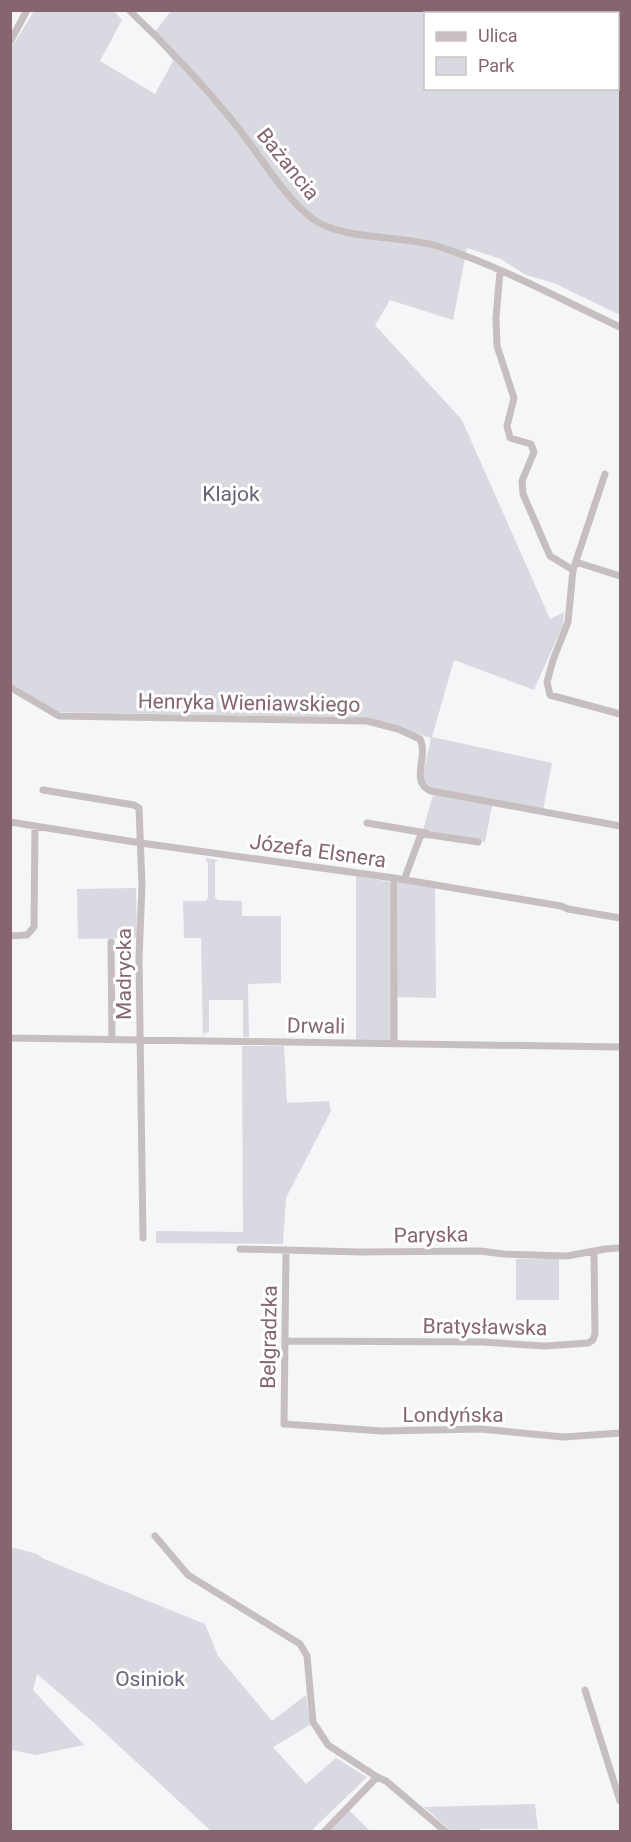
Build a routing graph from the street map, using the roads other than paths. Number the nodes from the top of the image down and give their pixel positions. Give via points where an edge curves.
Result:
1 (27, 10) edge
2 (129, 10) edge
3 (10, 42) edge
4 (500, 271) junction
5 (621, 327) edge
6 (605, 474) dead end
7 (576, 561) junction
8 (573, 570) junction
9 (621, 576) edge
10 (10, 687) edge
11 (621, 714) edge
12 (43, 790) dead end
13 (10, 822) edge
14 (366, 823) dead end
15 (35, 826) junction
16 (621, 826) edge
17 (426, 833) junction
18 (478, 842) dead end
19 (141, 843) junction
20 (394, 878) junction
21 (404, 880) junction
22 (621, 918) edge
23 (10, 936) edge
24 (111, 942) dead end
25 (10, 1038) edge
26 (112, 1040) junction
27 (140, 1040) junction
28 (394, 1044) junction
29 (621, 1047) edge
30 (143, 1238) dead end
31 (621, 1248) edge
32 (240, 1249) dead end
33 (286, 1250) junction
34 (594, 1251) junction
35 (286, 1341) junction
36 (284, 1424) joint
37 (621, 1433) edge
38 (155, 1536) dead end
39 (585, 1690) dead end
40 (377, 1777) junction
41 (621, 1801) edge
42 (324, 1832) edge
43 (446, 1832) edge

1 - 3 street
2 - 4 street, Bażancia via 177,56 313,219 343,232 421,242
4 - 5 street, Bażancia
4 - 8 street via 497,346 514,398 507,426 510,438 531,444 534,452 522,481 523,494 550,556
6 - 7 street
7 - 8 street
7 - 9 street
8 - 11 street via 568,622 547,682 550,695
10 - 16 street, Henryka Wieniawskiego via 59,716 367,721 420,739 424,749 420,778 431,791
12 - 19 street, Madrycka via 137,806
13 - 15 street, Józefa Elsnera
14 - 17 street
15 - 19 street, Józefa Elsnera
15 - 23 street via 34,927 27,935
17 - 18 street
17 - 21 street via 420,837
19 - 20 street, Józefa Elsnera
19 - 27 street, Madrycka
20 - 21 street, Józefa Elsnera
20 - 28 street
21 - 22 street, Józefa Elsnera
24 - 26 street
25 - 26 street, Drwali
26 - 27 street, Drwali
27 - 28 street, Drwali
27 - 30 street, Madrycka
28 - 29 street, Drwali
31 - 34 street, Paryska
32 - 33 street, Paryska
33 - 34 street, Paryska via 480,1251 567,1256
33 - 35 street, Belgradzka
34 - 35 street, Bratysławska via 595,1334 588,1343 545,1346
35 - 36 street, Belgradzka
36 - 37 street, Londyńska via 382,1431 480,1429 564,1437
38 - 40 street via 188,1575 300,1644 307,1656 314,1722 328,1745
39 - 41 street
40 - 42 street
40 - 43 street

